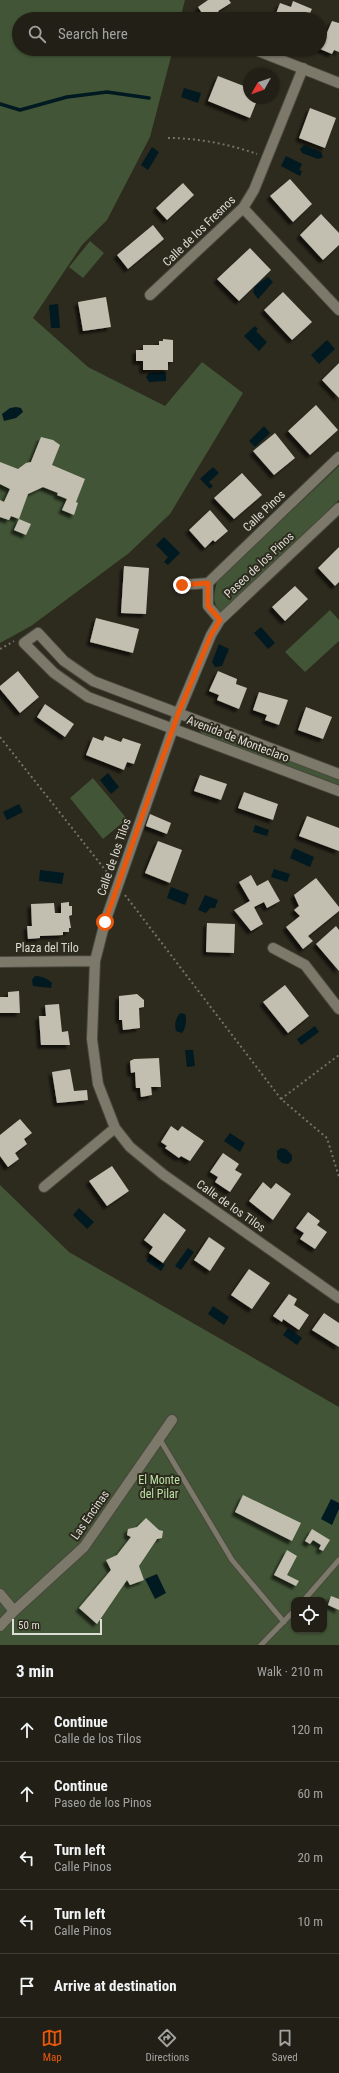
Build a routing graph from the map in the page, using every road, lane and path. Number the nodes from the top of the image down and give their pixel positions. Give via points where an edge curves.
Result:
1 (271, 56) edge
2 (303, 68) junction
3 (339, 83) edge
4 (168, 138) dead end
5 (267, 157) junction
6 (243, 208) junction
7 (150, 295) dead end
8 (339, 310) edge
9 (339, 457) edge
10 (339, 508) edge
11 (208, 583) junction
12 (182, 585) dead end
13 (220, 620) junction
14 (178, 714) junction
15 (173, 729) junction
16 (0, 737) edge
17 (339, 774) edge
18 (339, 791) edge
19 (117, 885) junction
20 (273, 948) dead end
21 (95, 961) junction
22 (0, 962) edge
23 (339, 1009) edge
24 (339, 1055) edge
25 (281, 1099) junction
26 (115, 1128) junction
27 (339, 1177) edge
28 (44, 1187) dead end
29 (339, 1298) edge
30 (172, 1420) dead end
31 (159, 1438) junction
32 (339, 1560) edge
33 (0, 1594) edge
34 (307, 1597) edge
35 (14, 1611) junction
36 (291, 1614) edge
37 (284, 1622) junction
38 (0, 1626) edge
39 (261, 1645) edge

1 - 2 street
2 - 3 street
2 - 5 street, Calle de los Fresnos
4 - 5 path via 187,138 238,147
5 - 6 street, Calle de los Fresnos via 254,190
6 - 7 street, Calle de los Fresnos
6 - 8 street
9 - 11 street, Calle Pinos
10 - 13 street, Paseo de los Pinos
11 - 12 street
11 - 13 street via 208,606
13 - 14 street, Paseo de los Pinos via 211,635
14 - 15 street, Calle de los Tilos
14 - 15 street, Avenida de Monteclaro via 93,680 64,661 38,633 24,643 54,673 88,697
14 - 17 street, Avenida de Monteclaro
15 - 18 street, Avenida de Monteclaro
15 - 19 street, Calle de los Tilos
16 - 19 path
19 - 21 street, Calle de los Tilos
19 - 25 path
20 - 23 street via 305,965
21 - 22 street, Plaza del Tilo
21 - 26 street, Calle de los Tilos via 92,1038 98,1084
24 - 25 path
25 - 27 path via 327,1138
26 - 28 street
26 - 29 street, Calle de los Tilos via 130,1147 164,1175
30 - 31 street, Las Encinas
31 - 35 street, Las Encinas via 84,1547
31 - 37 lane via 232,1560
32 - 34 lane
33 - 35 street
35 - 38 street, Las Encinas
36 - 37 lane
37 - 39 lane

